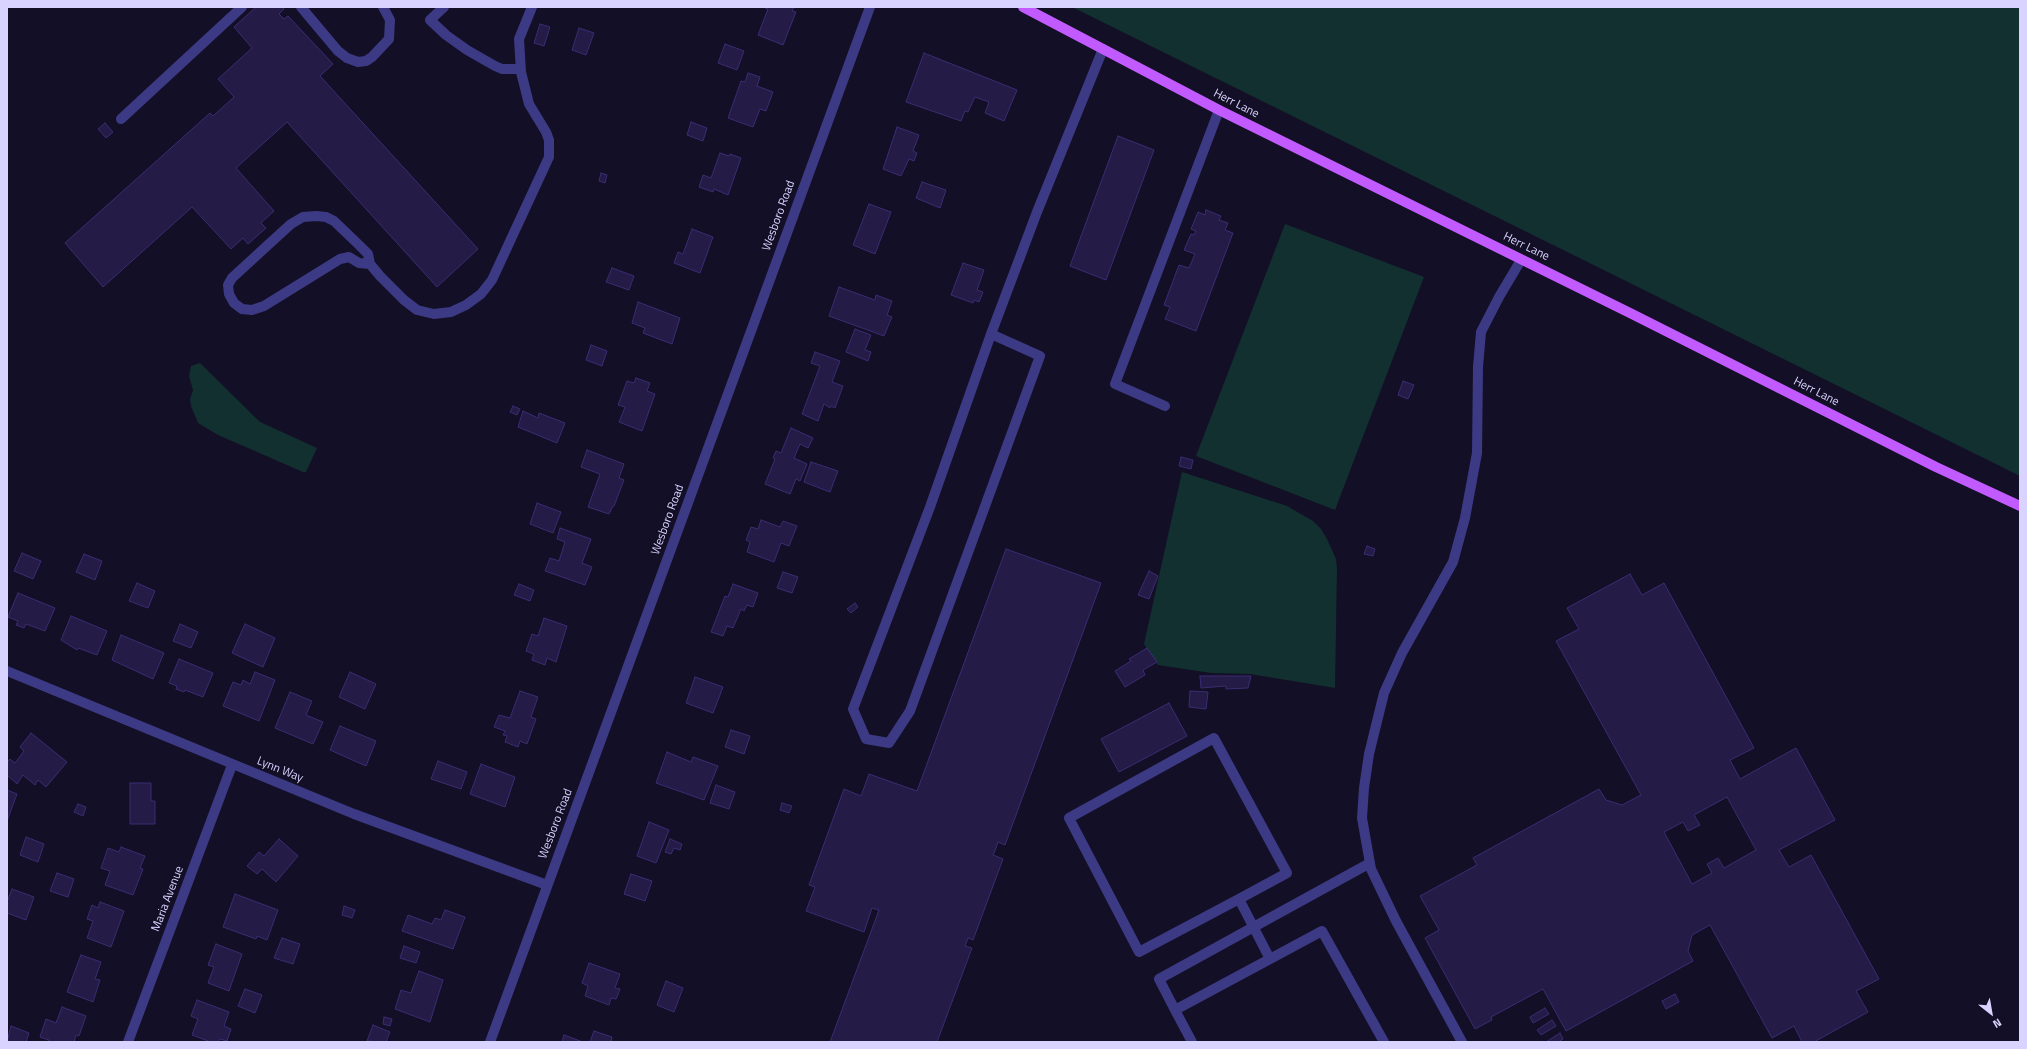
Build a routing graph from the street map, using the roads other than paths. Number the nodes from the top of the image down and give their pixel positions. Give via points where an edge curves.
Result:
1 (242, 7) edge
2 (301, 7) edge
3 (382, 7) edge
4 (444, 7) edge
5 (532, 7) edge
6 (870, 7) edge
7 (1023, 7) edge
8 (1103, 49) junction
9 (520, 69) junction
10 (1219, 110) junction
11 (121, 119) dead end
12 (1521, 260) junction
13 (370, 264) junction
14 (991, 334) junction
15 (1165, 406) dead end
16 (2020, 506) edge
17 (7, 671) edge
18 (232, 765) junction
19 (1370, 863) junction
20 (547, 885) junction
21 (1239, 899) junction
22 (1253, 927) junction
23 (1270, 959) junction
24 (1175, 1010) junction
25 (128, 1042) edge
26 (490, 1042) edge
27 (1192, 1042) edge
28 (1384, 1042) edge
29 (1462, 1042) edge

1 - 11 street
2 - 3 street via 338,51 358,62 372,57 389,39 390,20
4 - 9 street via 430,20 446,35 495,66 502,69
5 - 9 street via 519,39
6 - 20 street, Wesboro Road
7 - 8 main road, Herr Lane
8 - 10 main road, Herr Lane
8 - 14 street
9 - 13 street via 529,104 549,140 549,157 489,284 466,305 451,312 429,313 417,310 404,300
10 - 12 main road, Herr Lane
10 - 15 street via 1115,384
12 - 16 main road, Herr Lane via 1936,467
12 - 19 street via 1481,332 1477,454 1465,518 1453,562 1402,653 1384,693 1376,723 1364,788 1362,818
13 - 13 street via 368,254 334,221 326,217 308,216 291,224 232,278 228,285 229,294 234,303 242,309 252,310 264,306 340,259 349,257 359,263
14 - 14 street via 930,507 853,709 866,739 889,743 910,711 1040,356
17 - 18 street, Lynn Way
18 - 20 street, Lynn Way via 354,814
18 - 25 street, Maria Avenue
19 - 22 street
19 - 29 street via 1396,921
20 - 26 street, Wesboro Road
21 - 21 street via 1139,952 1069,818 1214,738 1287,873
21 - 22 street
22 - 23 street
22 - 24 street via 1159,979
23 - 24 street
23 - 28 street via 1322,931
24 - 27 street

